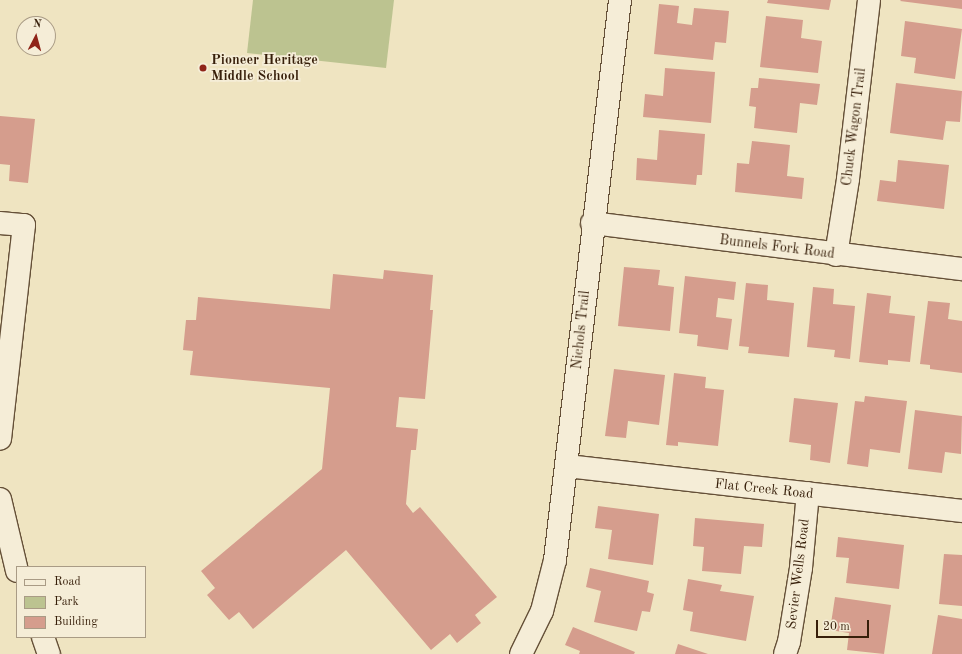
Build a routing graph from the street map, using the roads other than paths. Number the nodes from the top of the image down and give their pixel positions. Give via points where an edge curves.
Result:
1 (620, 0) edge
2 (869, 0) edge
3 (0, 223) edge
4 (592, 223) junction
5 (836, 255) junction
6 (962, 269) edge
7 (0, 439) edge
8 (566, 466) junction
9 (808, 494) junction
10 (0, 499) edge
11 (962, 511) edge
12 (16, 567) edge
13 (43, 638) edge
14 (49, 654) edge
15 (521, 654) edge
16 (785, 654) edge

1 - 4 street, Nichols Trail
2 - 5 street, Chuck Wagon Trail via 848,179
3 - 7 street via 24,225
4 - 5 street, Bunnels Fork Road
4 - 8 street, Nichols Trail
5 - 6 street, Bunnels Fork Road
8 - 9 street, Flat Creek Road
8 - 15 street, Nichols Trail via 555,560 542,611
9 - 11 street, Flat Creek Road
9 - 16 street, Sevier Wells Road via 801,568
10 - 12 street
13 - 14 street

